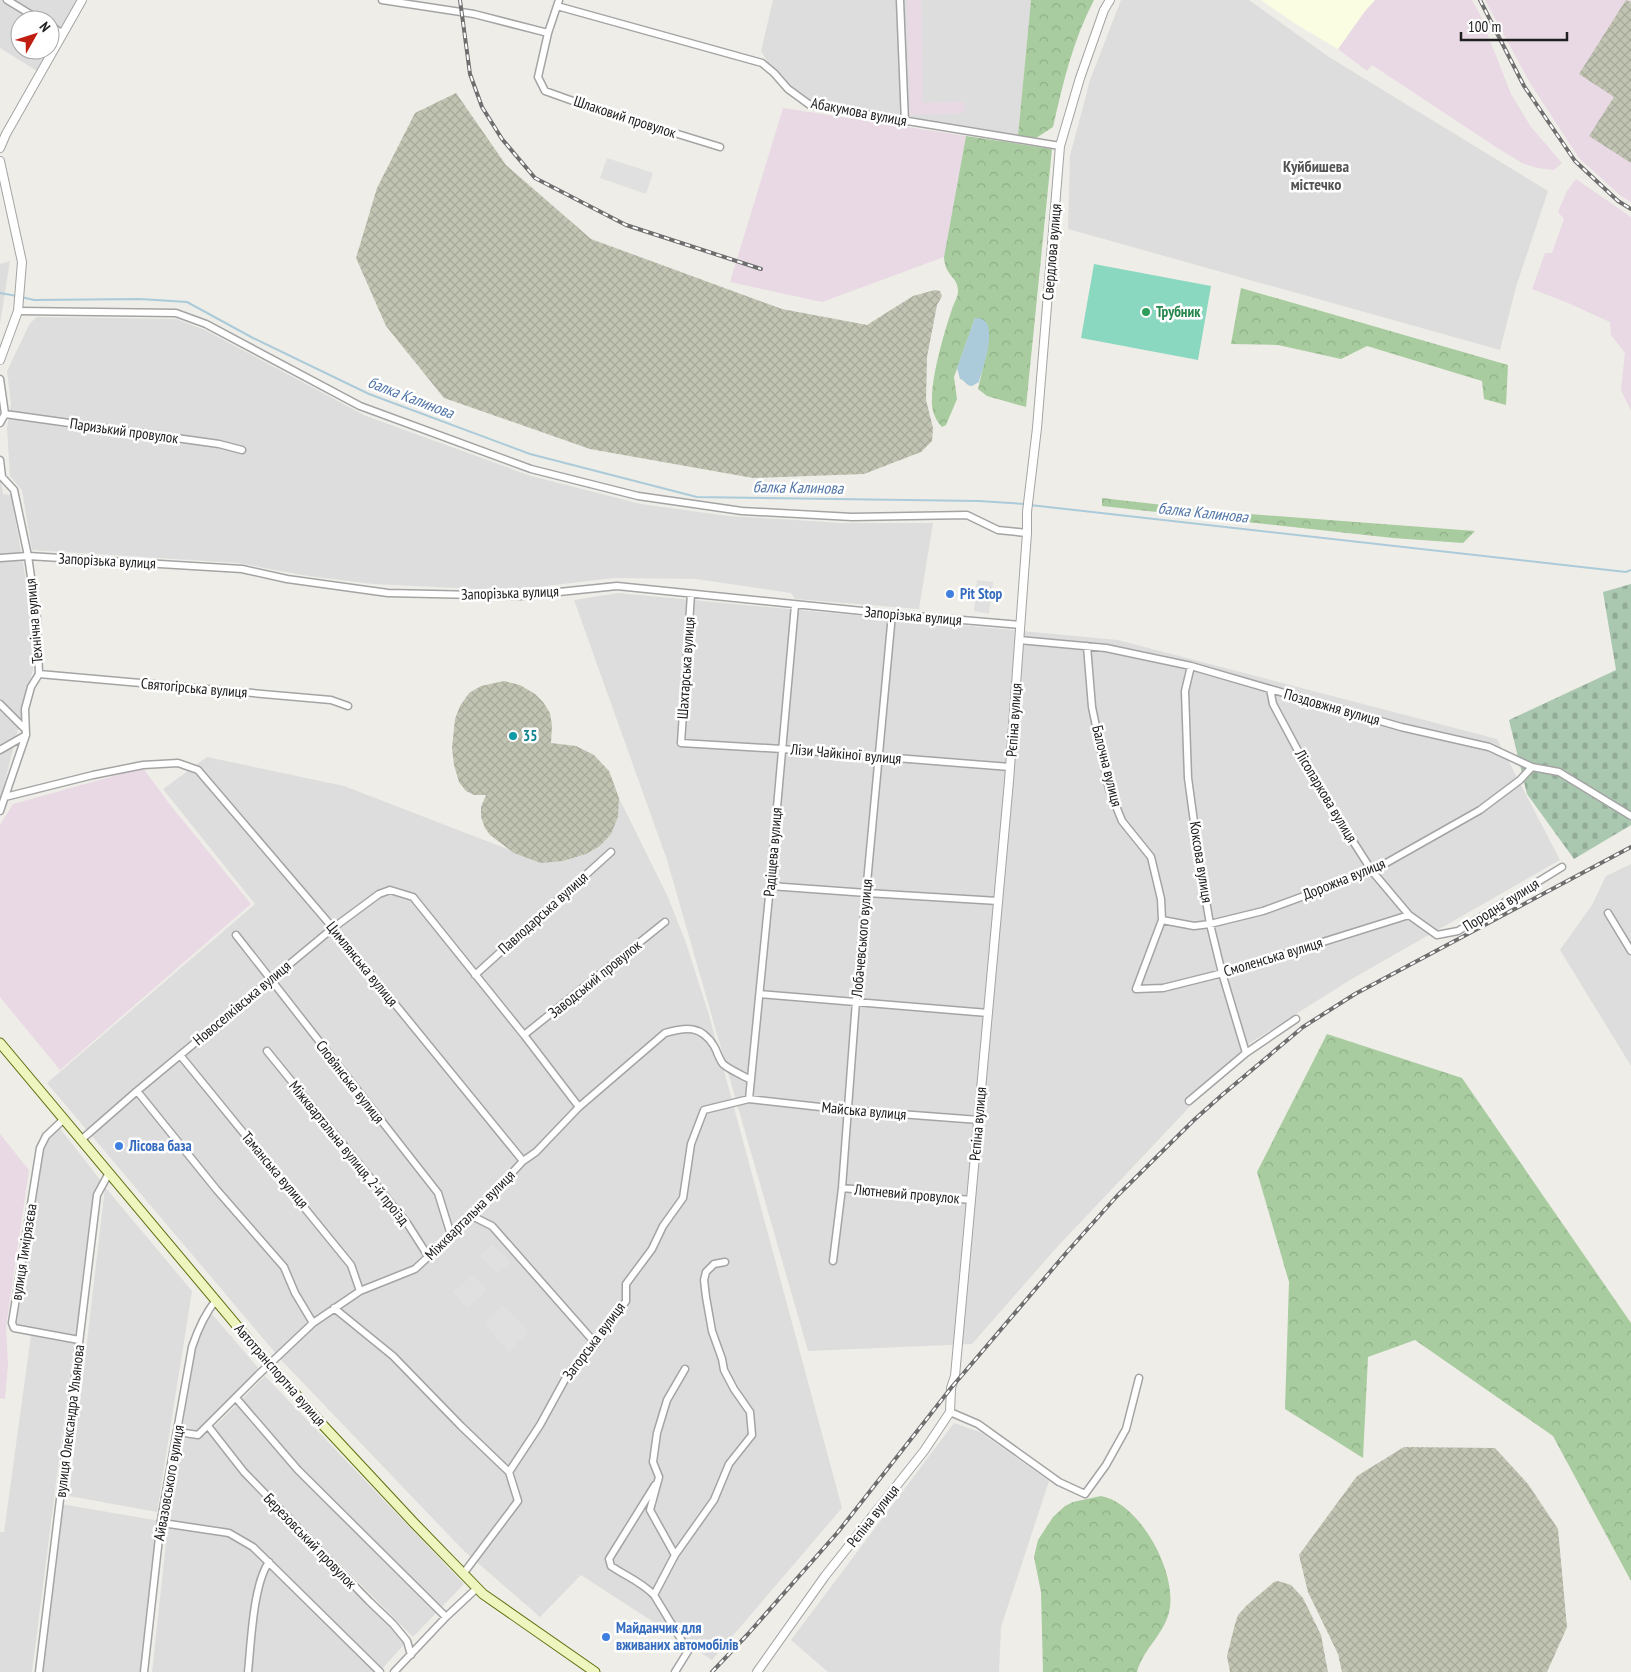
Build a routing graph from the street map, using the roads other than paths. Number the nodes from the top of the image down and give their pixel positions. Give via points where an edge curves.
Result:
1 (7, 0) edge
2 (82, 0) edge
3 (382, 0) edge
4 (900, 0) edge
5 (1110, 0) edge
6 (558, 3) edge
7 (24, 10) edge
8 (548, 33) junction
9 (62, 34) joint
10 (905, 122) junction
11 (1060, 146) junction
12 (720, 147) dead end
13 (0, 148) edge
14 (0, 164) edge
15 (18, 311) junction
16 (0, 360) edge
17 (0, 379) edge
18 (5, 414) junction
19 (0, 423) edge
20 (242, 450) dead end
21 (0, 460) edge
22 (1027, 512) joint
23 (1027, 532) junction
24 (28, 556) junction
25 (0, 558) edge
26 (691, 594) junction
27 (795, 604) junction
28 (892, 614) junction
29 (1020, 625) junction
30 (1019, 640) junction
31 (1088, 646) junction
32 (1191, 666) junction
33 (39, 674) junction
34 (1270, 689) junction
35 (0, 704) edge
36 (348, 706) dead end
37 (25, 731) junction
38 (681, 743) joint
39 (782, 749) junction
40 (0, 750) edge
41 (878, 758) junction
42 (1010, 767) junction
43 (1532, 767) junction
44 (6, 796) junction
45 (0, 811) edge
46 (1631, 816) edge
47 (611, 852) dead end
48 (1562, 867) dead end
49 (1372, 871) junction
50 (770, 886) junction
51 (866, 894) junction
52 (998, 901) junction
53 (1608, 913) dead end
54 (1409, 915) junction
55 (1162, 920) junction
56 (665, 922) dead end
57 (1210, 924) junction
58 (333, 928) junction
59 (236, 935) dead end
60 (1437, 935) joint
61 (1631, 951) edge
62 (1222, 974) junction
63 (475, 975) junction
64 (271, 980) junction
65 (1136, 989) joint
66 (760, 994) junction
67 (856, 1001) junction
68 (988, 1013) junction
69 (1296, 1019) dead end
70 (524, 1035) junction
71 (0, 1043) edge
72 (267, 1051) dead end
73 (1246, 1054) junction
74 (180, 1055) junction
75 (751, 1080) junction
76 (136, 1091) junction
77 (749, 1100) junction
78 (1189, 1101) dead end
79 (579, 1107) junction
80 (847, 1110) junction
81 (64, 1119) junction
82 (978, 1120) junction
83 (81, 1140) junction
84 (523, 1161) junction
85 (108, 1172) junction
86 (842, 1188) junction
87 (971, 1200) junction
88 (472, 1216) junction
89 (451, 1235) junction
90 (428, 1256) junction
91 (833, 1261) dead end
92 (725, 1262) dead end
93 (360, 1291) junction
94 (216, 1300) junction
95 (334, 1308) junction
96 (313, 1323) junction
97 (80, 1340) junction
98 (596, 1344) junction
99 (270, 1364) junction
100 (685, 1369) dead end
101 (1139, 1378) dead end
102 (236, 1398) junction
103 (950, 1412) junction
104 (208, 1426) junction
105 (178, 1432) junction
106 (509, 1472) junction
107 (659, 1477) junction
108 (161, 1520) junction
109 (675, 1555) junction
110 (269, 1562) junction
111 (463, 1574) junction
112 (477, 1588) junction
113 (654, 1595) junction
114 (446, 1617) junction
115 (411, 1655) junction
116 (39, 1672) edge
117 (144, 1672) edge
118 (248, 1672) edge
119 (380, 1672) edge
120 (394, 1672) edge
121 (595, 1672) edge
122 (675, 1672) edge
123 (758, 1672) edge

1 - 7 street
2 - 9 street
3 - 8 street via 474,14
4 - 10 street
5 - 11 street, Свердлова вулиця via 1080,78
6 - 8 street
6 - 10 street, Абакумова вулиця via 762,64 810,105
8 - 12 street, Шлаковий провулок via 538,77 545,90
9 - 13 street
10 - 11 street, Абакумова вулиця
11 - 22 street, Свердлова вулиця
14 - 15 street via 22,262
15 - 16 street
15 - 23 street via 176,313 206,324 360,406 531,469 638,496 742,511 852,517 967,515 998,530
17 - 18 street
18 - 19 street
18 - 20 street, Паризький провулок via 200,441
21 - 24 street, Технічна вулиця via 2,477 14,490
22 - 23 street, Рєпіна вулиця
23 - 29 street, Рєпіна вулиця
24 - 25 street, Запорізька вулиця
24 - 26 street, Запорізька вулиця via 242,569 287,579 388,593 520,596 617,586
24 - 33 street, Технічна вулиця via 37,619
26 - 27 street, Запорізька вулиця
26 - 38 street, Шахтарська вулиця
27 - 28 street, Запорізька вулиця
27 - 39 street, Радіщева вулиця
28 - 29 street, Запорізька вулиця
28 - 41 street, Лобачевського вулиця
29 - 30 street, Рєпіна вулиця
30 - 31 street, Поздовжня вулиця
30 - 42 street, Рєпіна вулиця
31 - 32 street, Поздовжня вулиця
31 - 55 street, Балочна вулиця via 1092,707 1109,789 1122,821 1151,857 1161,899
32 - 34 street, Поздовжня вулиця
32 - 57 street, Коксова вулиця via 1185,691 1188,778
33 - 36 street, Святогірська вулиця via 331,700
33 - 37 street, Технічна вулиця via 24,709
34 - 43 street, Поздовжня вулиця via 1402,727 1489,746
34 - 49 street, Лісопаркова вулиця via 1273,704 1312,777
35 - 37 street
37 - 40 street
37 - 44 street, Технічна вулиця
38 - 39 street, Лізи Чайкіної вулиця
39 - 41 street, Лізи Чайкіної вулиця
39 - 50 street, Радіщева вулиця
41 - 42 street, Лізи Чайкіної вулиця
41 - 51 street, Лобачевського вулиця
42 - 52 street, Рєпіна вулиця
43 - 46 street, Поздовжня вулиця via 1559,772
43 - 49 street, Дорожна вулиця via 1480,810
44 - 45 street, Технічна вулиця
44 - 58 street, Цимлянська вулиця via 143,766 178,764 198,770
47 - 63 street, Павлодарська вулиця
48 - 60 street, Породна вулиця via 1458,931
49 - 54 street, Лісопаркова вулиця
49 - 57 street, Дорожна вулиця via 1263,911
50 - 51 street
50 - 66 street, Радіщева вулиця
51 - 52 street
51 - 67 street, Лобачевського вулиця
52 - 68 street, Рєпіна вулиця
53 - 61 street
54 - 60 street, Лісопаркова вулиця
54 - 62 street, Смоленська вулиця
55 - 57 street, Дорожна вулиця via 1194,926
55 - 65 street, Балочна вулиця
56 - 70 street, Заводський провулок
57 - 62 street, Коксова вулиця
58 - 63 street, Новоселківська вулиця via 379,894 390,890 413,897
58 - 64 street, Новоселківська вулиця
58 - 84 street, Цимлянська вулиця
59 - 64 street, Слов’янська вулиця
62 - 65 street, Смоленська вулиця via 1163,988
62 - 73 street, Коксова вулиця
63 - 70 street
64 - 74 street, Новоселківська вулиця
64 - 89 street, Слов’янська вулиця via 438,1193
66 - 67 street
66 - 75 street, Радіщева вулиця
67 - 68 street
67 - 80 street, Лобачевського вулиця
68 - 82 street, Рєпіна вулиця
69 - 73 street
70 - 79 street
71 - 81 main road, Автотранспортна вулиця
72 - 90 street, Міжквартальна вулиця, 2-й проїзд via 406,1223
73 - 78 street
74 - 76 street, Новоселківська вулиця
74 - 93 street, Таманська вулиця via 351,1265
75 - 77 street, Радіщева вулиця
75 - 79 street, Міжквартальна вулиця via 723,1063 708,1038 700,1032 680,1029 665,1033
76 - 83 street, Новоселківська вулиця
76 - 96 street via 284,1267
77 - 80 street, Майська вулиця
77 - 98 street, Загорська вулиця via 704,1110 691,1144 683,1198 626,1284 626,1301
79 - 84 street, Міжквартальна вулиця via 536,1152
80 - 82 street, Майська вулиця
80 - 86 street, Лобачевського вулиця
81 - 83 main road, Автотранспортна вулиця
81 - 97 street, вулиця Тимірязєва via 46,1136 40,1148 12,1323 14,1328
82 - 87 street, Рєпіна вулиця
83 - 85 main road, Автотранспортна вулиця
84 - 88 street, Міжквартальна вулиця
85 - 94 main road, Автотранспортна вулиця
85 - 97 street, вулиця Олександра Ульянова via 97,1194
86 - 87 street, Лютневий провулок
86 - 91 street, Лобачевського вулиця
87 - 103 street, Рєпіна вулиця
88 - 89 street, Міжквартальна вулиця
88 - 98 street via 492,1226
89 - 90 street, Міжквартальна вулиця
90 - 93 street, Міжквартальна вулиця via 415,1269
92 - 109 street via 714,1264 706,1272 706,1297 724,1370 750,1412 752,1435 729,1464 714,1500
93 - 95 street, Міжквартальна вулиця
94 - 99 main road, Автотранспортна вулиця
94 - 105 street, Айвазовського вулиця via 198,1328 192,1347
95 - 96 street, Міжквартальна вулиця
95 - 106 street via 393,1356
96 - 99 street, Міжквартальна вулиця
97 - 116 street, вулиця Олександра Ульянова
98 - 106 street, Загорська вулиця via 569,1372
99 - 102 street, Міжквартальна вулиця
99 - 111 main road, Автотранспортна вулиця
100 - 107 street via 667,1400 657,1433 653,1462
101 - 103 street via 1126,1429 1085,1494 1059,1482 978,1424
102 - 104 street, Міжквартальна вулиця
102 - 114 street via 298,1470
103 - 123 street, Рєпіна вулиця via 924,1451 825,1576
104 - 105 street, Міжквартальна вулиця via 198,1435
104 - 115 street, Березовський провулок via 244,1472 393,1624 407,1641
105 - 108 street, Айвазовського вулиця
106 - 111 street via 518,1501
107 - 109 street via 650,1510
107 - 113 street via 609,1558 611,1566 643,1584
108 - 110 street via 229,1533 253,1547
108 - 117 street, Айвазовського вулиця
109 - 113 street
110 - 118 street via 260,1583
110 - 119 street
111 - 112 main road, Автотранспортна вулиця
112 - 114 street
112 - 121 main road, Автотранспортна вулиця
113 - 122 street via 688,1651
114 - 115 street
115 - 120 street

